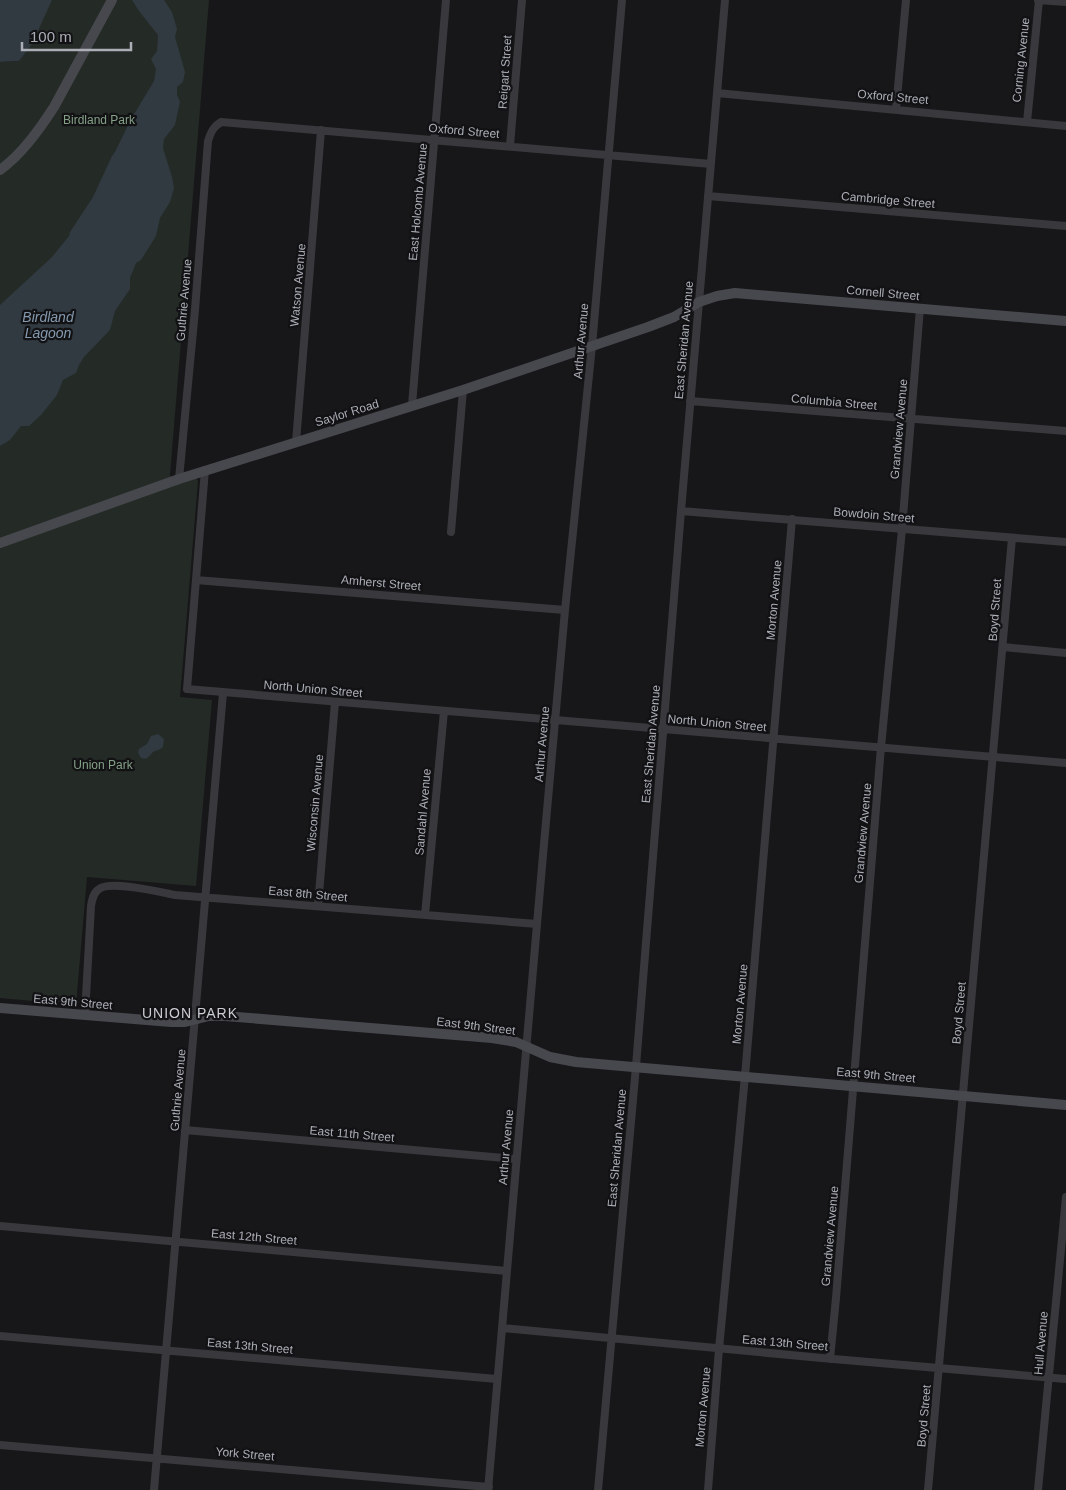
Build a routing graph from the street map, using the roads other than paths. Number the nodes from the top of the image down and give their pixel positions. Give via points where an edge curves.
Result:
1 (112, 0) edge
2 (446, 0) edge
3 (522, 0) edge
4 (622, 0) edge
5 (725, 0) edge
6 (906, 0) edge
7 (1038, 0) edge
8 (1066, 2) edge
9 (717, 93) junction
10 (896, 109) junction
11 (1026, 122) junction
12 (216, 125) joint
13 (1066, 126) edge
14 (322, 130) junction
15 (434, 140) junction
16 (510, 146) junction
17 (609, 155) junction
18 (711, 164) junction
19 (0, 170) edge
20 (708, 196) junction
21 (1066, 226) edge
22 (699, 302) junction
23 (920, 308) junction
24 (1066, 321) edge
25 (592, 346) junction
26 (463, 390) junction
27 (690, 401) junction
28 (412, 405) junction
29 (910, 419) junction
30 (1066, 431) edge
31 (296, 442) junction
32 (205, 470) junction
33 (179, 479) junction
34 (681, 511) junction
35 (792, 519) junction
36 (902, 528) junction
37 (451, 532) dead end
38 (1012, 538) junction
39 (1066, 542) edge
40 (0, 543) edge
41 (196, 580) junction
42 (565, 610) junction
43 (1003, 648) junction
44 (1066, 653) edge
45 (223, 693) junction
46 (335, 702) junction
47 (444, 711) junction
48 (556, 720) junction
49 (664, 730) junction
50 (774, 739) junction
51 (881, 748) junction
52 (993, 757) junction
53 (1066, 763) edge
54 (205, 896) junction
55 (318, 906) junction
56 (426, 915) junction
57 (537, 924) junction
58 (0, 1008) edge
59 (85, 1015) junction
60 (196, 1019) junction
61 (527, 1046) junction
62 (636, 1066) junction
63 (745, 1076) junction
64 (854, 1086) junction
65 (963, 1096) junction
66 (1066, 1105) edge
67 (185, 1130) junction
68 (516, 1159) junction
69 (1066, 1197) edge
70 (0, 1226) edge
71 (176, 1241) junction
72 (1062, 1264) edge
73 (506, 1271) junction
74 (502, 1328) junction
75 (0, 1336) edge
76 (611, 1338) junction
77 (720, 1349) junction
78 (166, 1350) junction
79 (830, 1359) junction
80 (939, 1368) junction
81 (1050, 1378) junction
82 (497, 1379) junction
83 (1066, 1379) edge
84 (0, 1445) edge
85 (157, 1458) junction
86 (488, 1488) edge
87 (154, 1490) edge
88 (598, 1490) edge
89 (708, 1490) edge
90 (928, 1490) edge
91 (1038, 1490) edge

1 - 19 street via 50,114 26,146
2 - 15 street, East Holcomb Avenue
3 - 16 street, Reigart Street
4 - 17 street, Arthur Avenue
5 - 9 street, East Sheridan Avenue
6 - 10 street
7 - 8 street
7 - 11 street, Corning Avenue
9 - 10 street, Oxford Street
9 - 18 street, East Sheridan Avenue
10 - 11 street, Oxford Street
11 - 13 street, Oxford Street
12 - 14 street, Oxford Street via 221,122
12 - 33 street, Guthrie Avenue via 208,141
14 - 15 street, Oxford Street
14 - 31 street, Watson Avenue
15 - 16 street, Oxford Street
15 - 28 street, East Holcomb Avenue
16 - 17 street, Oxford Street
17 - 18 street, Oxford Street
17 - 25 street, Arthur Avenue
18 - 20 street, East Sheridan Avenue
20 - 21 street, Cambridge Street
20 - 22 street, East Sheridan Avenue
22 - 23 street, Cornell Street via 735,293
22 - 25 street, Saylor Road via 648,328
22 - 27 street, East Sheridan Avenue
23 - 24 street, Cornell Street
23 - 29 street, Grandview Avenue
25 - 26 street, Saylor Road
25 - 42 street, Arthur Avenue
26 - 28 street, Saylor Road
26 - 37 street
27 - 29 street, Columbia Street
27 - 34 street, East Sheridan Avenue
28 - 31 street, Saylor Road
29 - 30 street, Columbia Street
29 - 36 street, Grandview Avenue
31 - 32 street, Saylor Road
32 - 33 street, Saylor Road
32 - 41 street
33 - 40 street, Saylor Road
34 - 35 street, Bowdoin Street
34 - 49 street, East Sheridan Avenue
35 - 36 street, Bowdoin Street
35 - 50 street, Morton Avenue
36 - 38 street, Bowdoin Street
36 - 51 street, Grandview Avenue
38 - 39 street, Bowdoin Street
38 - 43 street, Boyd Street
41 - 42 street, Amherst Street
41 - 45 street, North Union Street via 187,689
42 - 48 street, Arthur Avenue
43 - 44 street
43 - 52 street, Boyd Street
45 - 46 street, North Union Street
45 - 54 street, Guthrie Avenue
46 - 47 street, North Union Street
46 - 55 street, Wisconsin Avenue
47 - 48 street, North Union Street
47 - 56 street, Sandahl Avenue
48 - 49 street, North Union Street
48 - 57 street, Arthur Avenue
49 - 50 street, North Union Street
49 - 62 street, East Sheridan Avenue
50 - 51 street, North Union Street
50 - 63 street, Morton Avenue
51 - 52 street, North Union Street
51 - 64 street, Grandview Avenue
52 - 53 street, North Union Street
52 - 65 street, Boyd Street
54 - 55 street, East 8th Street
54 - 59 street, East 8th Street via 176,895 118,885 99,889 91,906
54 - 60 street, Guthrie Avenue
55 - 56 street, East 8th Street
56 - 57 street, East 8th Street
57 - 61 street, Arthur Avenue
58 - 59 street, East 9th Street
59 - 60 street, East 9th Street via 178,1022
60 - 61 street, East 9th Street via 209,1016 258,1018 492,1038
60 - 67 street, Guthrie Avenue
61 - 62 street, East 9th Street via 562,1060
61 - 68 street, Arthur Avenue
62 - 63 street, East 9th Street
62 - 76 street, East Sheridan Avenue
63 - 64 street, East 9th Street
63 - 77 street, Morton Avenue
64 - 65 street, East 9th Street
64 - 79 street, Grandview Avenue
65 - 66 street, East 9th Street
65 - 80 street, Boyd Street
67 - 68 street, East 11th Street
67 - 71 street, Guthrie Avenue
68 - 73 street, Arthur Avenue
69 - 72 street, Hull Avenue
70 - 71 street, East 12th Street
71 - 73 street, East 12th Street
71 - 78 street, Guthrie Avenue
72 - 81 street, Hull Avenue
73 - 74 street, Arthur Avenue
74 - 76 street, East 13th Street
74 - 82 street, Arthur Avenue
75 - 78 street, East 13th Street
76 - 77 street, East 13th Street
76 - 88 street, East Sheridan Avenue
77 - 79 street, East 13th Street
77 - 89 street, Morton Avenue
78 - 82 street, East 13th Street
78 - 85 street, Guthrie Avenue
79 - 80 street, East 13th Street
80 - 81 street, East 13th Street
80 - 90 street, Boyd Street
81 - 83 street, East 13th Street
81 - 91 street, Hull Avenue
82 - 86 street, Arthur Avenue
84 - 85 street, York Street
85 - 86 street, York Street
85 - 87 street, Guthrie Avenue

